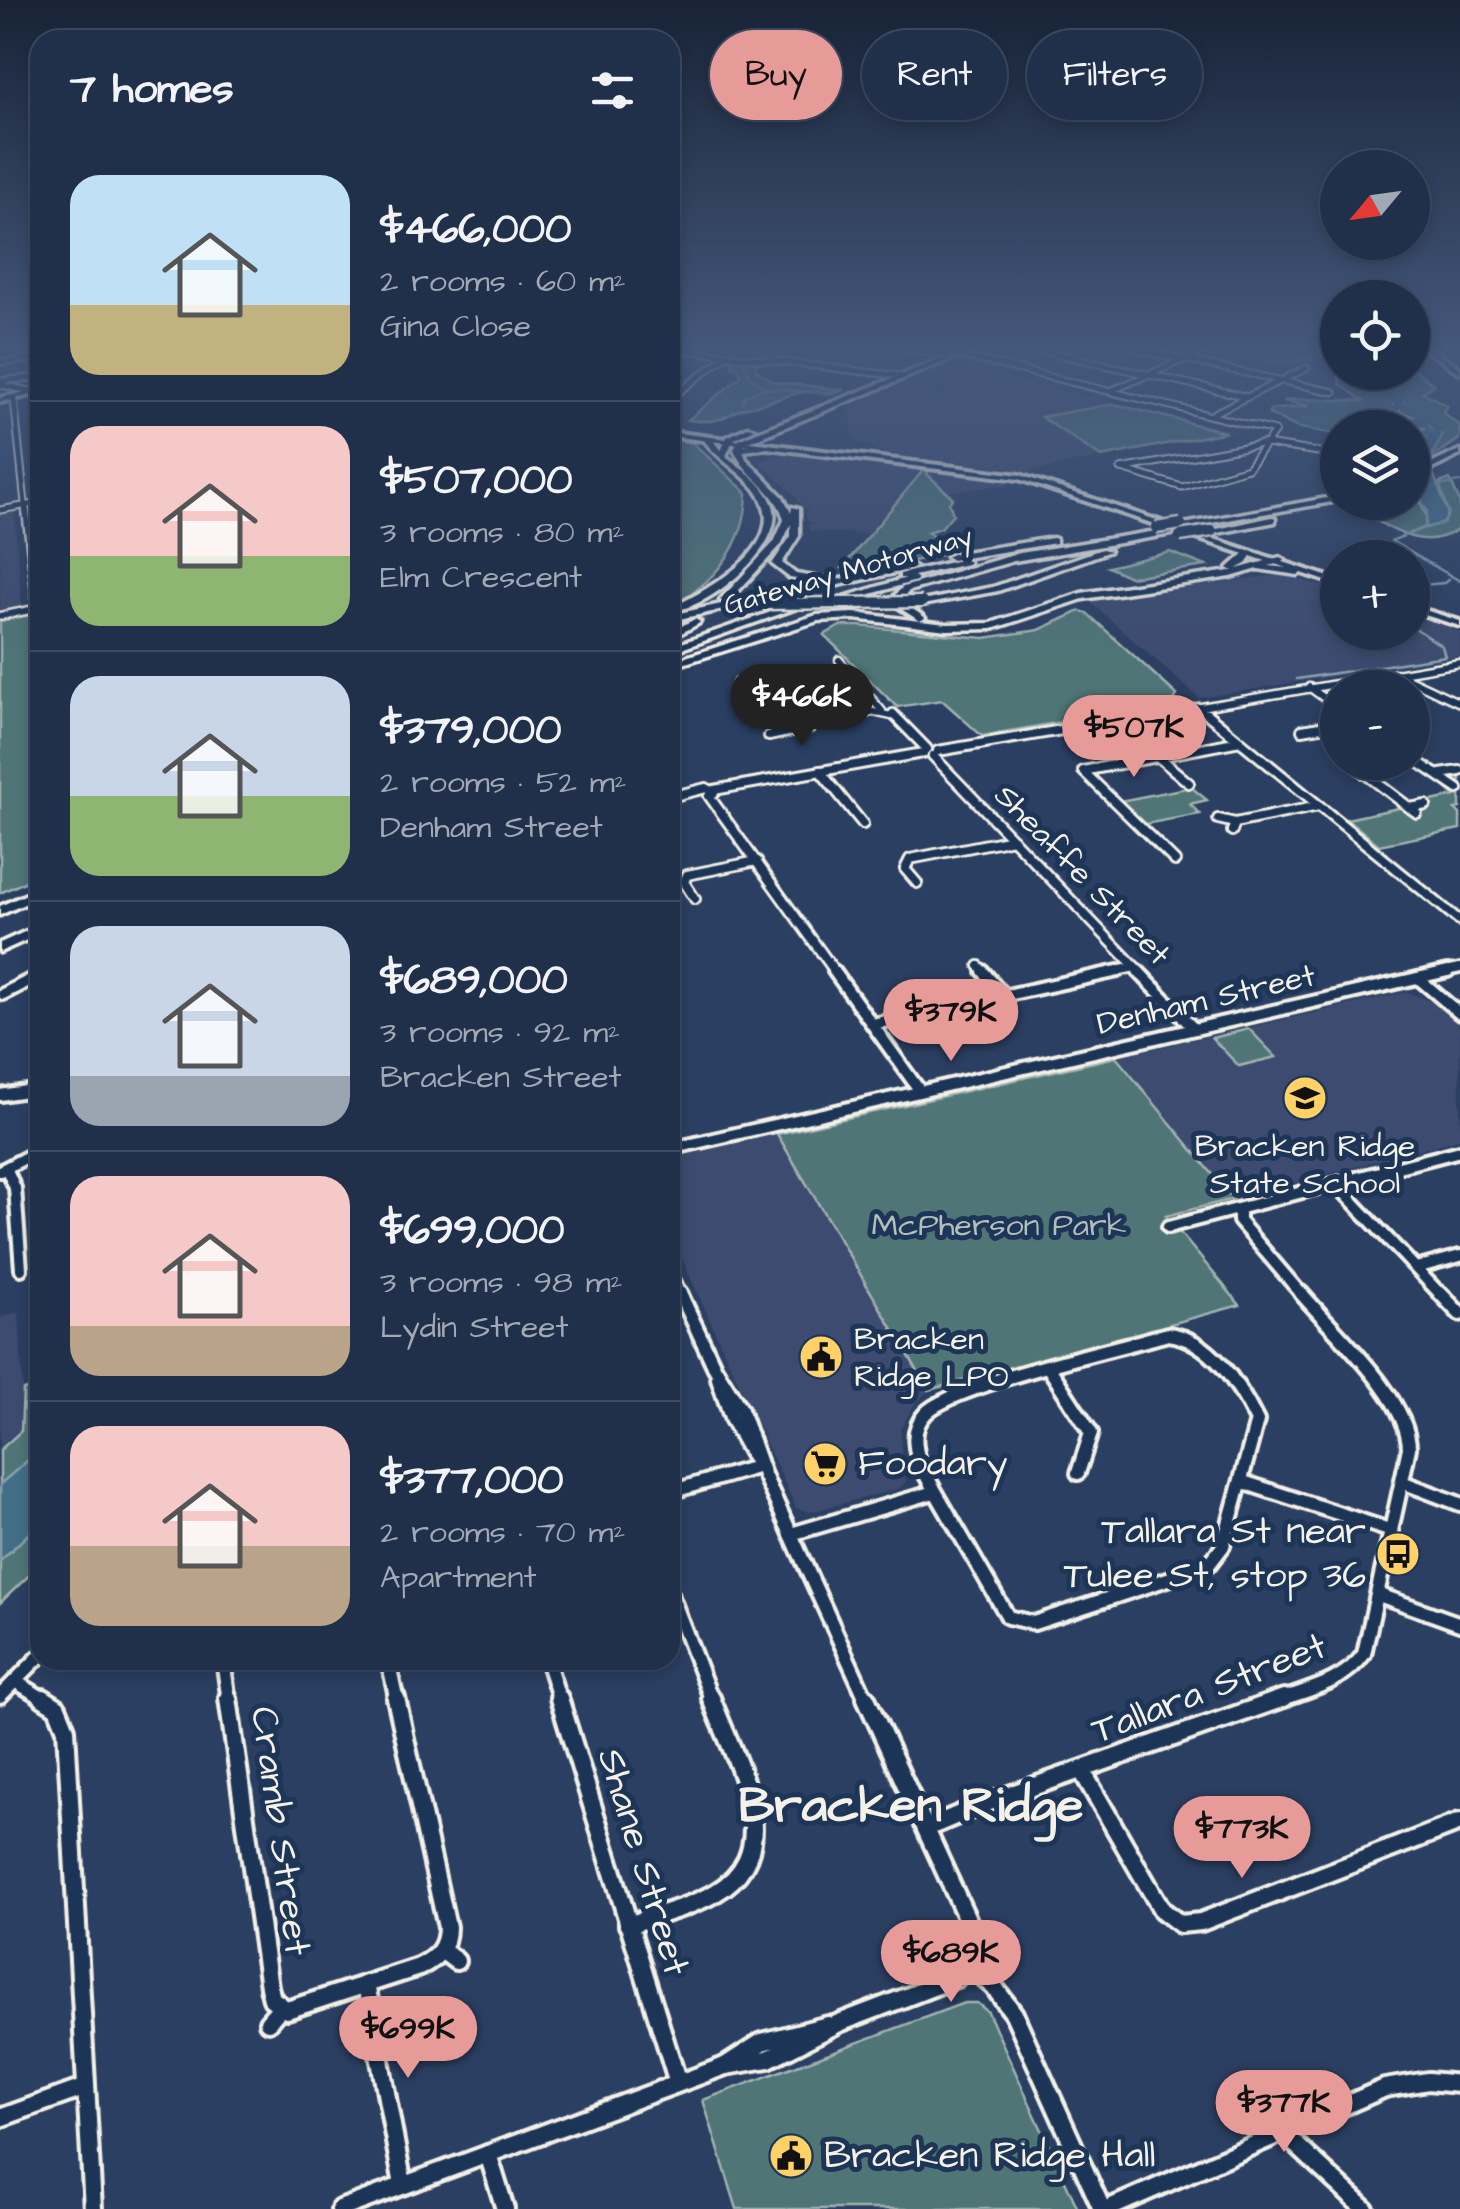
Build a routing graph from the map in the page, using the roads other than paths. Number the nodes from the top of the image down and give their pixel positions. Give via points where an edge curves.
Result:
1 (20, 452) edge
2 (718, 452) edge
3 (742, 452) edge
4 (820, 452) edge
5 (826, 452) edge
6 (1215, 452) edge
7 (1259, 452) edge
8 (1460, 452) edge
9 (723, 454) joint
10 (1460, 464) edge
11 (1443, 468) junction
12 (1430, 472) edge
13 (1430, 476) edge
14 (782, 498) junction
15 (1320, 502) edge
16 (30, 505) edge
17 (26, 506) junction
18 (1320, 508) edge
19 (0, 510) edge
20 (1198, 526) junction
21 (1166, 531) junction
22 (30, 537) edge
23 (1246, 554) junction
24 (1020, 556) junction
25 (1268, 561) junction
26 (1233, 568) junction
27 (1298, 572) joint
28 (1320, 576) edge
29 (1320, 577) edge
30 (857, 579) junction
31 (725, 600) tunnel mouth
32 (30, 610) edge
33 (680, 611) edge
34 (1430, 612) edge
35 (680, 615) edge
36 (0, 616) edge
37 (680, 616) edge
38 (695, 622) tunnel mouth
39 (1460, 622) edge
40 (680, 630) edge
41 (680, 647) edge
42 (680, 659) edge
43 (680, 660) edge
44 (839, 660) dead end
45 (1460, 663) edge
46 (1415, 670) edge
47 (743, 680) dead end
48 (1320, 685) edge
49 (1309, 687) junction
50 (1430, 688) edge
51 (1320, 695) edge
52 (1460, 702) edge
53 (1198, 707) junction
54 (882, 711) junction
55 (816, 722) junction
56 (1320, 725) edge
57 (1310, 736) dead end
58 (777, 737) dead end
59 (1240, 741) junction
60 (931, 752) junction
61 (1158, 756) junction
62 (1430, 768) edge
63 (820, 771) junction
64 (1460, 771) edge
65 (1440, 774) junction
66 (1373, 780) edge
67 (1189, 784) dead end
68 (1458, 789) edge
69 (708, 793) junction
70 (680, 796) edge
71 (1319, 806) junction
72 (1426, 806) dead end
73 (1218, 819) dead end
74 (863, 824) dead end
75 (1013, 839) junction
76 (757, 861) junction
77 (1176, 861) dead end
78 (918, 884) dead end
79 (30, 897) edge
80 (695, 899) dead end
81 (30, 907) edge
82 (0, 911) edge
83 (0, 921) edge
84 (1460, 921) edge
85 (30, 922) edge
86 (30, 933) edge
87 (0, 936) edge
88 (0, 948) edge
89 (979, 966) dead end
90 (1135, 967) junction
91 (1460, 968) edge
92 (1418, 978) junction
93 (30, 984) edge
94 (4, 994) dead end
95 (1003, 995) junction
96 (1460, 1014) edge
97 (872, 1024) junction
98 (1194, 1028) junction
99 (30, 1091) edge
100 (920, 1091) junction
101 (0, 1094) edge
102 (680, 1146) edge
103 (1460, 1151) edge
104 (30, 1156) edge
105 (4, 1171) edge
106 (1336, 1184) junction
107 (1240, 1209) junction
108 (1168, 1227) dead end
109 (1460, 1256) edge
110 (1416, 1268) junction
111 (21, 1269) dead end
112 (680, 1294) edge
113 (1460, 1314) edge
114 (1049, 1368) junction
115 (760, 1466) junction
116 (1078, 1472) dead end
117 (1243, 1482) junction
118 (1402, 1482) junction
119 (680, 1489) edge
120 (934, 1492) junction
121 (1460, 1504) edge
122 (1392, 1531) junction
123 (791, 1534) junction
124 (1379, 1596) junction
125 (680, 1618) edge
126 (1460, 1624) edge
127 (30, 1666) edge
128 (224, 1670) edge
129 (390, 1670) edge
130 (550, 1670) edge
131 (15, 1681) junction
132 (0, 1696) edge
133 (1082, 1771) junction
134 (1460, 1822) edge
135 (927, 1828) junction
136 (628, 1926) junction
137 (971, 1967) junction
138 (366, 1984) junction
139 (678, 2083) junction
140 (1460, 2084) edge
141 (86, 2087) junction
142 (0, 2118) edge
143 (1281, 2131) junction
144 (488, 2154) junction
145 (403, 2186) junction
146 (93, 2209) edge
147 (340, 2209) edge
148 (505, 2209) edge
149 (1105, 2209) edge
150 (1365, 2209) edge

1 - 17 street
2 - 9 highway
3 - 14 highway
4 - 23 main road via 1020,478
5 - 25 main road via 1024,475
6 - 7 street via 1119,469 1178,488 1247,468
8 - 11 highway
9 - 33 highway via 765,496 769,532 755,554
10 - 11 highway
11 - 12 highway
11 - 13 highway
14 - 30 highway via 792,504 798,526 779,567 807,580
14 - 31 highway via 784,532
15 - 20 highway, Gateway Motorway
16 - 17 street
17 - 19 street
17 - 22 street
18 - 20 highway
20 - 21 highway, bridge
20 - 21 highway, Gateway Motorway, bridge
21 - 24 highway, Gateway Motorway
21 - 30 highway via 994,549
21 - 37 highway, bridge via 995,589 922,602 763,604
21 - 41 highway, Gateway Motorway via 1001,554 886,580
23 - 25 main road
23 - 26 highway
24 - 26 highway via 917,585 899,601 919,617 971,622 1072,593
24 - 42 highway, Gateway Motorway via 852,596
25 - 26 highway
25 - 27 highway
25 - 28 main road
25 - 43 highway via 1090,594 992,626 817,618
27 - 29 main road
30 - 35 highway
32 - 36 street
34 - 39 main road
38 - 40 highway
44 - 54 street, Sheaffe Street
45 - 46 street
47 - 55 street via 769,681
48 - 49 street
49 - 51 street
49 - 53 street
50 - 52 street
53 - 59 street
53 - 60 street
54 - 55 street
54 - 60 street, Sheaffe Street
55 - 58 street
56 - 57 street via 1298,727
59 - 61 street
59 - 71 street
60 - 63 street
60 - 75 street, Sheaffe Street
61 - 67 street
61 - 77 street via 1083,774
62 - 65 street
63 - 69 street
63 - 74 street
64 - 65 street
65 - 68 street
66 - 72 street via 1414,811
69 - 70 street
69 - 76 street
71 - 73 street via 1234,827
71 - 84 street
75 - 78 street via 910,859 904,865
75 - 90 street, Sheaffe Street
76 - 80 street via 687,875 684,882
76 - 97 street
79 - 82 highway
81 - 83 highway
85 - 87 highway
86 - 88 highway
89 - 95 street
90 - 95 street
90 - 98 street, Sheaffe Street
91 - 92 street, Denham Street
92 - 96 street
92 - 98 street, Denham Street
93 - 94 street
95 - 97 street
97 - 100 street
98 - 100 street, Denham Street
99 - 101 street
100 - 102 street, Denham Street
103 - 106 street
104 - 105 street
105 - 111 street via 15,1188
106 - 107 street
106 - 110 street
107 - 108 street
107 - 118 street, Tallara Street via 1243,1226 1402,1413 1410,1438
109 - 110 street
110 - 113 street
112 - 115 street via 732,1420
114 - 116 street via 1091,1433
114 - 117 street via 1168,1334 1187,1335 1205,1347 1257,1421
114 - 120 street via 930,1406 913,1442
115 - 119 street
115 - 123 street
117 - 120 street via 1223,1546 1210,1563 1034,1623 1015,1621 998,1606
117 - 122 street
118 - 121 street
118 - 122 street, Tallara Street
120 - 123 street
122 - 124 street, Tallara Street
123 - 135 street
124 - 126 street
124 - 133 street, Tallara Street via 1364,1654 1344,1676
125 - 136 street via 754,1812 755,1846 722,1890
127 - 131 street
128 - 138 street, Cramb Street via 274,2015
129 - 138 street, Cramb Street via 450,1956
130 - 136 street, Shane Street
131 - 132 street
131 - 141 street via 56,1707 66,1728
133 - 134 street via 1162,1910 1182,1932
133 - 135 street, Tallara Street
135 - 137 street via 976,1932
136 - 139 street, Shane Street
137 - 139 street via 768,2059
137 - 149 street via 1014,2014
138 - 145 street
139 - 144 street
140 - 143 street via 1384,2088
141 - 142 street
141 - 146 street
143 - 149 street
143 - 150 street
144 - 145 street
144 - 148 street
145 - 147 street

